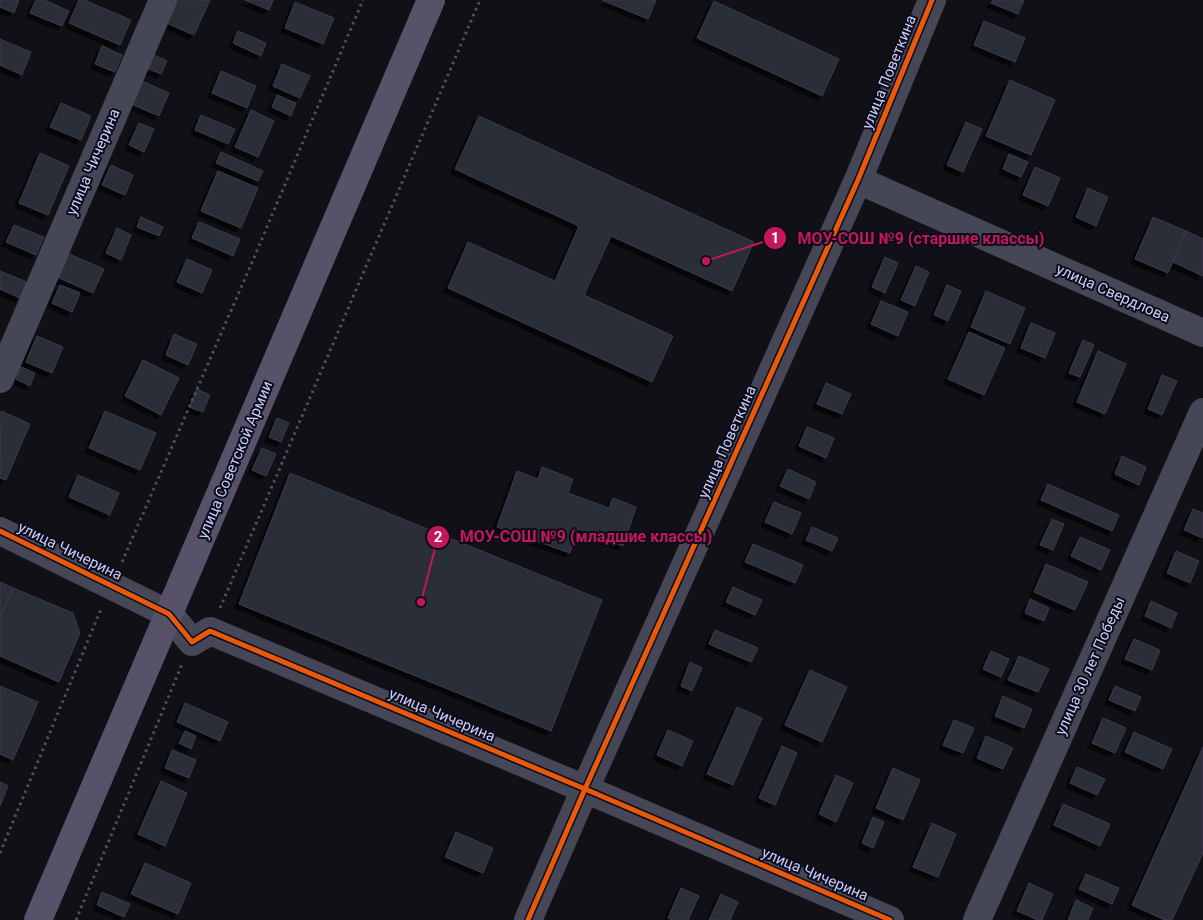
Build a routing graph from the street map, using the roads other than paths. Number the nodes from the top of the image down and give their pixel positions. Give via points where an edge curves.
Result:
1 (163, 0) edge
2 (431, 0) edge
3 (932, 0) edge
4 (858, 180) junction
5 (1203, 333) edge
6 (0, 379) edge
7 (1203, 412) edge
8 (0, 531) edge
9 (169, 614) junction
10 (585, 789) junction
11 (38, 920) edge
12 (528, 920) edge
13 (890, 920) edge
14 (977, 920) edge

1 - 6 street, улица Чичерина
2 - 9 main road, улица Советской Армии
3 - 4 street, улица Поветкина
4 - 5 street, улица Свердлова
4 - 10 street, улица Поветкина
7 - 14 street, улица 30 лет Победы
8 - 9 street, улица Чичерина
9 - 10 street, улица Чичерина via 201,636
9 - 11 main road, улица Советской Армии
10 - 12 street, улица Поветкина
10 - 13 street, улица Чичерина

